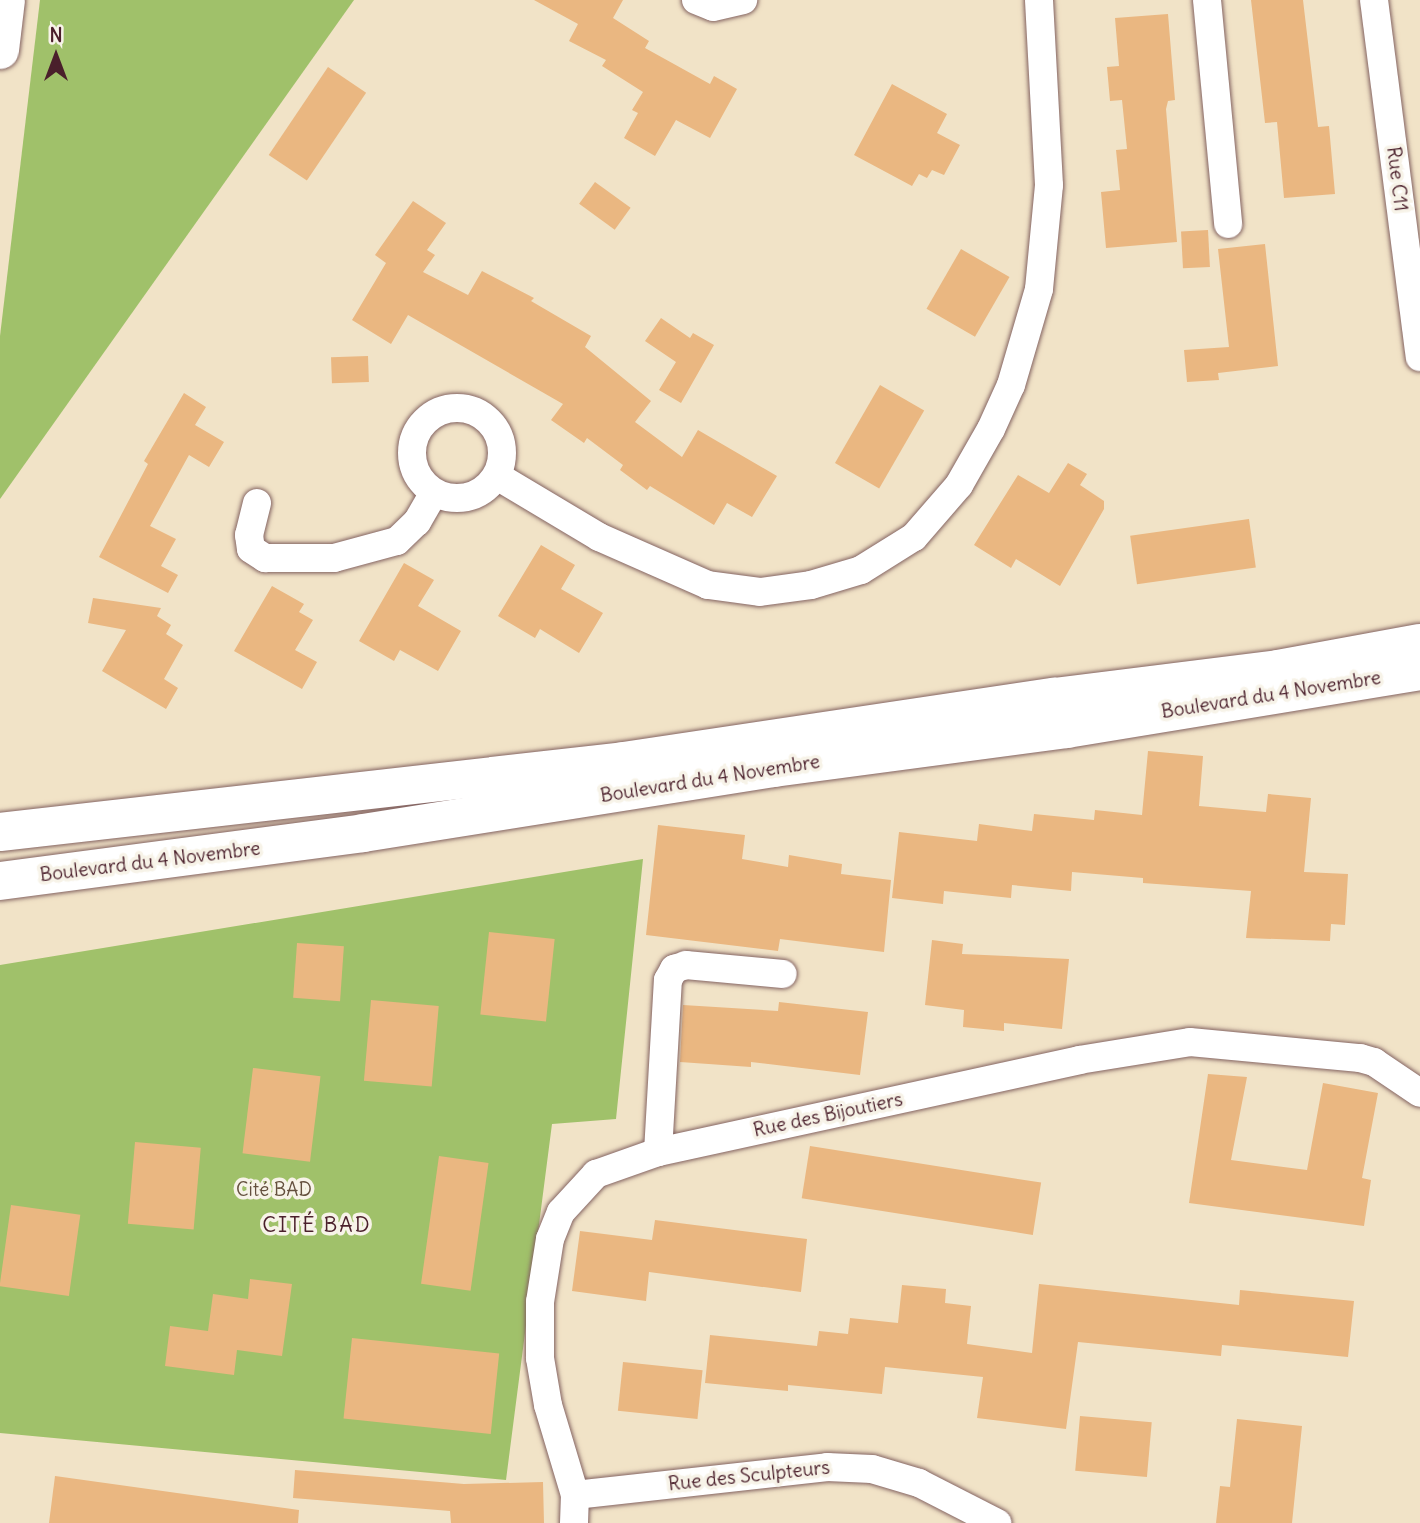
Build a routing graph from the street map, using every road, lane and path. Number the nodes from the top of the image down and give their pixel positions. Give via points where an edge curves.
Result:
1 (6, 0) edge
2 (696, 0) edge
3 (743, 0) edge
4 (1039, 0) edge
5 (1057, 0) edge
6 (1207, 0) edge
7 (1374, 0) edge
8 (1042, 28) junction
9 (0, 50) edge
10 (1228, 224) dead end
11 (1420, 357) edge
12 (496, 475) junction
13 (434, 492) junction
14 (257, 503) dead end
15 (1420, 643) edge
16 (1420, 671) edge
17 (0, 811) edge
18 (17, 830) edge
19 (0, 881) edge
20 (783, 974) dead end
21 (1420, 1093) edge
22 (659, 1152) junction
23 (575, 1495) junction
24 (574, 1523) edge
25 (996, 1523) edge

1 - 9 main road
2 - 3 street via 713,7
4 - 8 street
5 - 8 street
6 - 10 street
7 - 11 street, Rue C11
8 - 12 street via 1049,185 1039,289 1011,385 991,429 959,485 914,537 861,570 811,585 760,592 708,585 599,537
12 - 13 street via 469,497
12 - 13 street via 501,441 493,426 463,408 445,409 418,430 412,447 421,481
13 - 14 street via 417,522 397,541 371,552 334,558 265,558 251,549 249,534
15 - 18 main road, Boulevard du 4 Novembre via 1278,669 1054,696 624,761
16 - 19 main road, Boulevard du 4 Novembre via 1067,729 774,768 363,833
17 - 18 main road
20 - 22 street via 686,965 674,969 668,980
21 - 22 street, Rue des Bijoutiers via 1374,1062 1360,1058 1190,1042 1079,1060
22 - 23 street, Rue des Bijoutiers via 596,1174 561,1212 550,1239 540,1302 540,1358 548,1405
23 - 24 street, Rue des Bijoutiers
23 - 25 street, Rue des Sculpteurs via 827,1467 872,1469 919,1483

